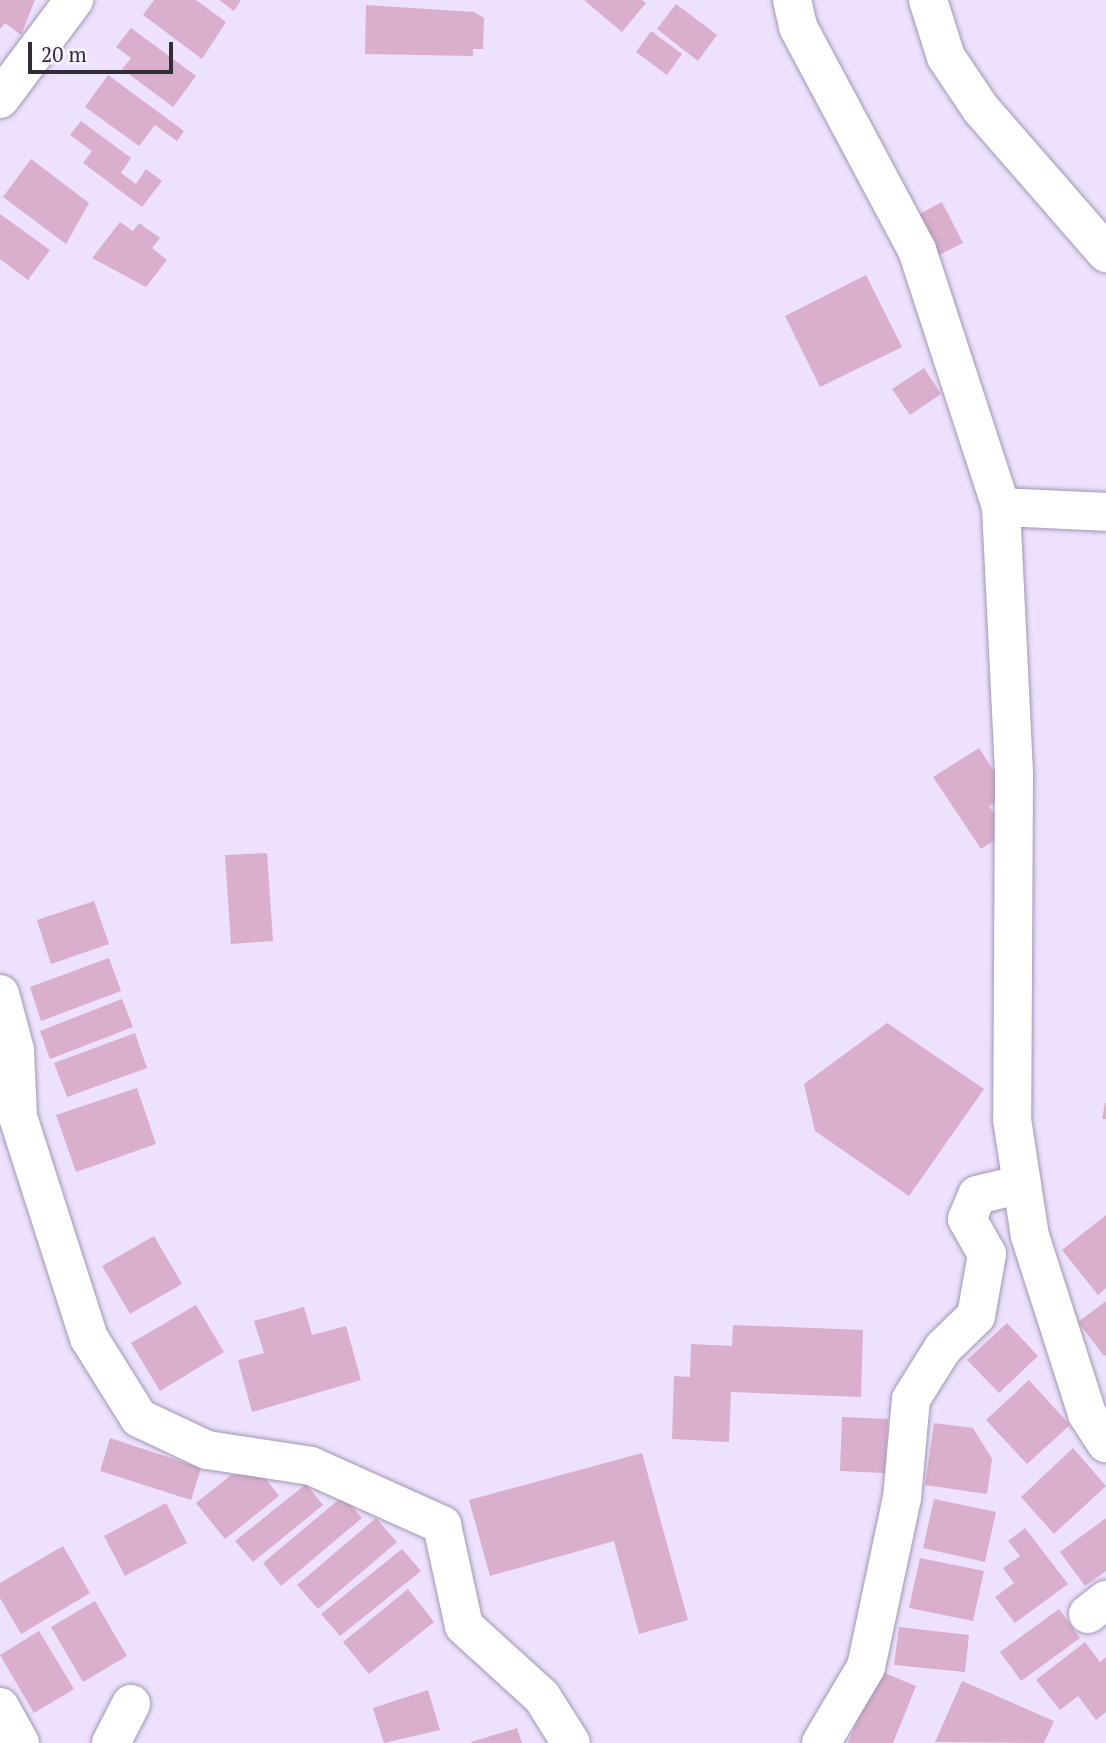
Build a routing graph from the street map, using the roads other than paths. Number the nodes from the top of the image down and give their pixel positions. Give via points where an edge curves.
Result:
1 (74, 0) edge
2 (792, 0) edge
3 (928, 0) edge
4 (0, 99) edge
5 (1106, 253) edge
6 (1001, 507) junction
7 (1106, 512) edge
8 (0, 994) edge
9 (1022, 1184) junction
10 (1106, 1443) edge
11 (131, 1703) dead end
12 (0, 1707) edge
13 (20, 1743) edge
14 (111, 1743) edge
15 (570, 1743) edge
16 (821, 1743) edge

1 - 4 street
2 - 6 street via 798,27 917,250
3 - 5 street via 946,57 981,109
6 - 7 street
6 - 9 street via 1014,776 1012,1119
8 - 15 street via 15,1050 18,1117 89,1338 139,1418 207,1450 311,1466 442,1525 464,1626 542,1697
9 - 10 street via 1030,1236 1087,1414
9 - 16 street via 977,1195 967,1219 987,1254 976,1316 943,1348 911,1399 902,1498 866,1667
11 - 14 street
12 - 13 street

